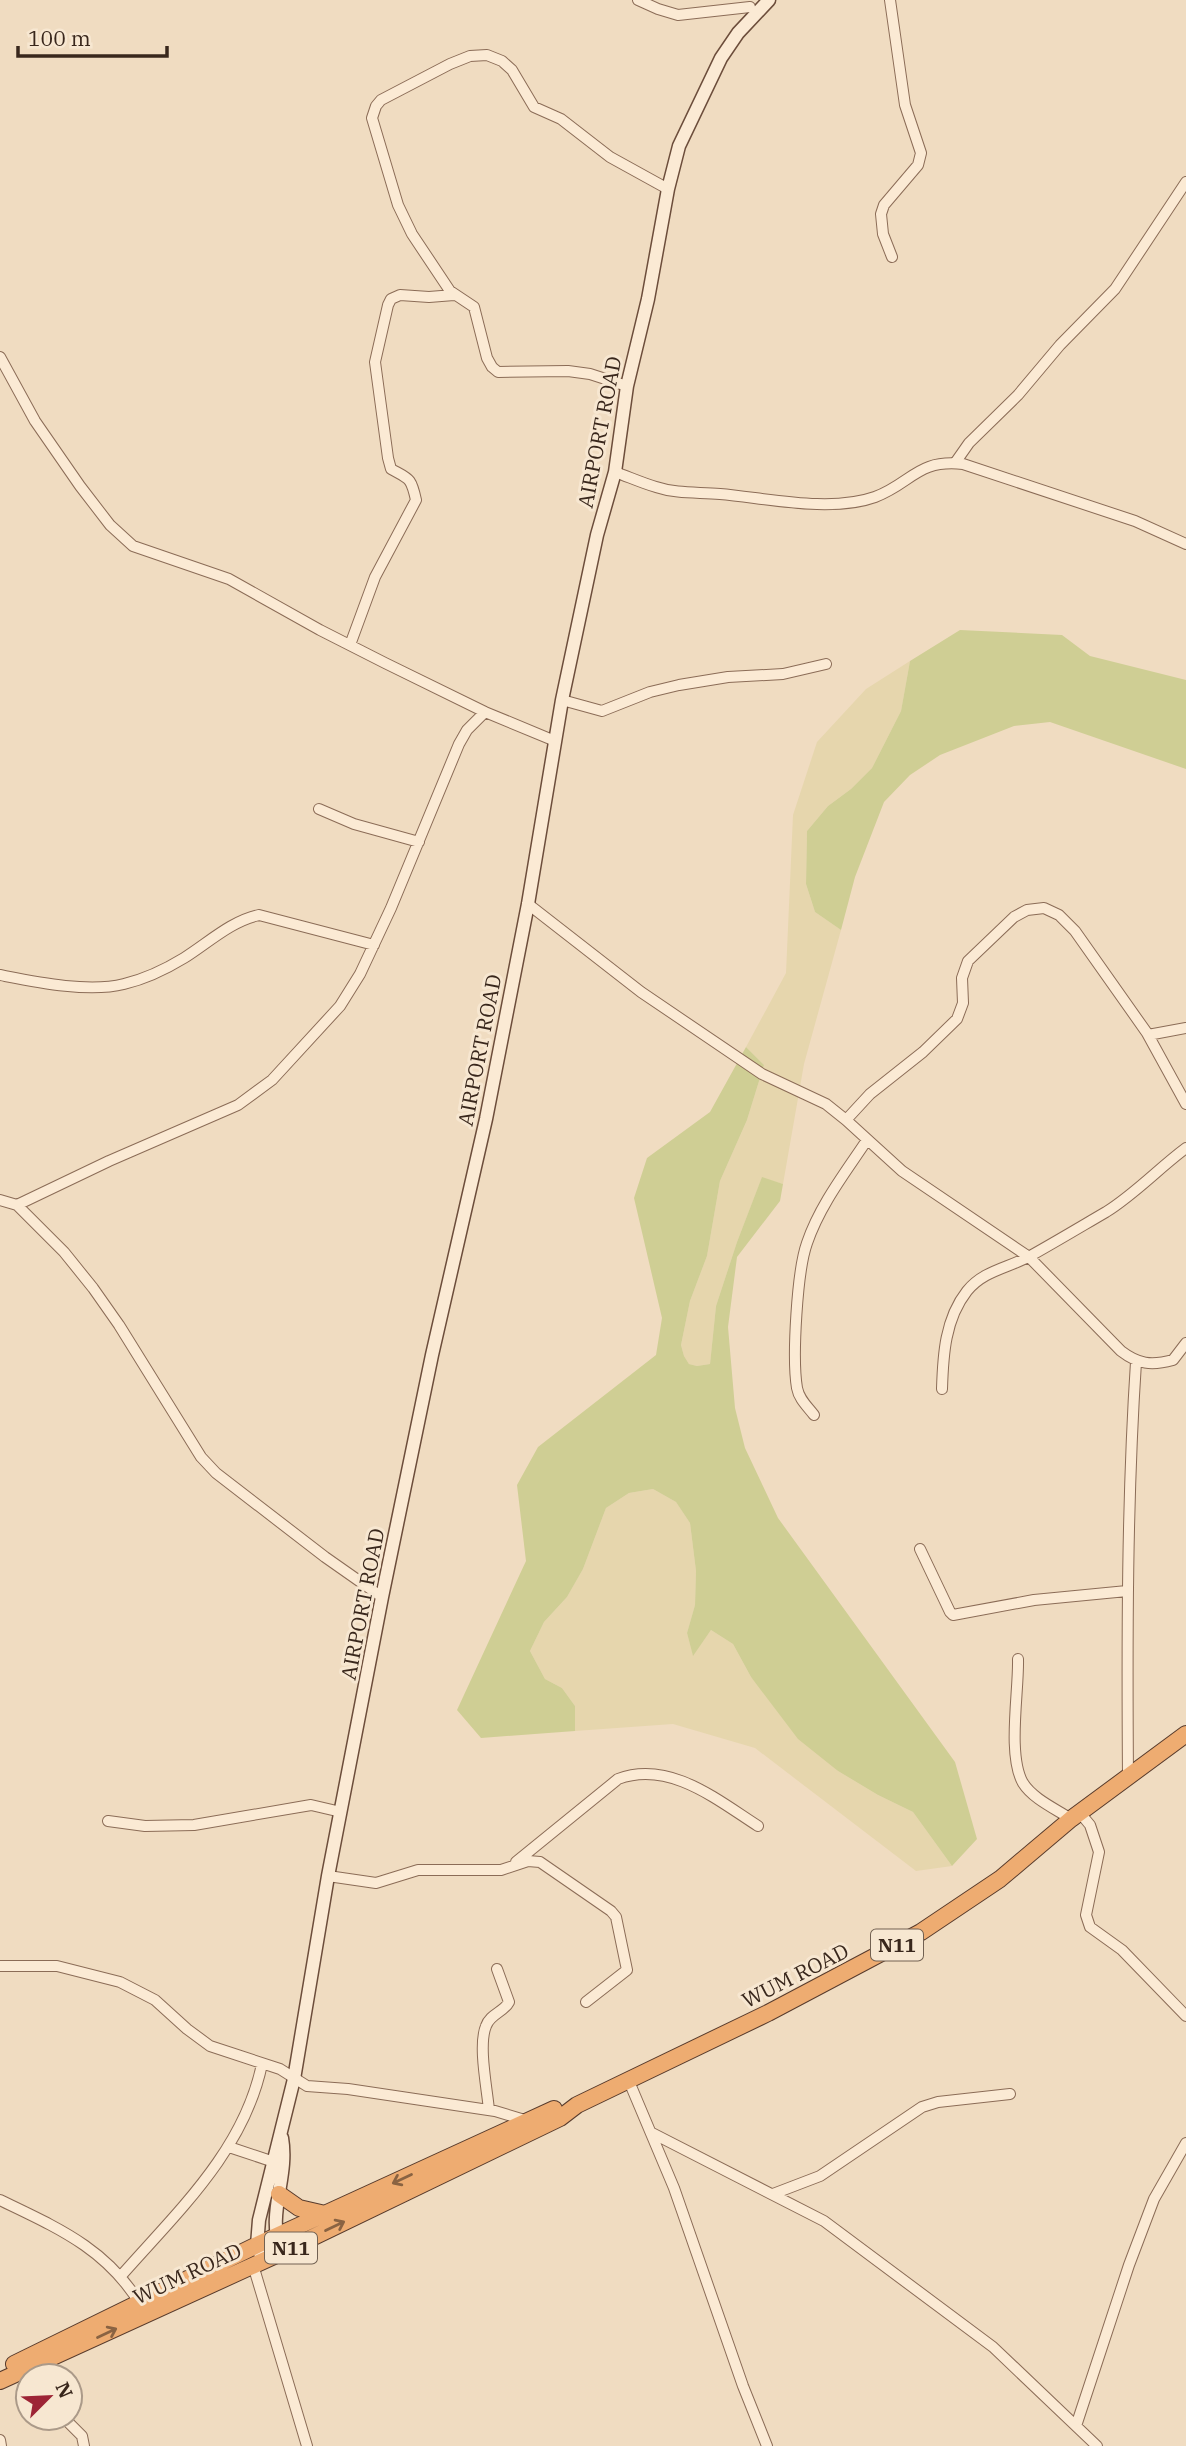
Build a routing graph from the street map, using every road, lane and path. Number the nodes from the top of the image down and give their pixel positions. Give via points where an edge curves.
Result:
1 (638, 0) edge
2 (769, 0) edge
3 (890, 0) edge
4 (751, 3) edge
5 (738, 33) junction
6 (1186, 182) edge
7 (668, 189) junction
8 (892, 257) dead end
9 (454, 295) junction
10 (0, 357) edge
11 (626, 386) junction
12 (955, 463) junction
13 (615, 472) junction
14 (1186, 544) edge
15 (350, 645) junction
16 (826, 664) dead end
17 (562, 700) junction
18 (485, 712) junction
19 (555, 741) junction
20 (319, 809) dead end
21 (419, 842) junction
22 (528, 904) junction
23 (374, 945) junction
24 (0, 975) edge
25 (1186, 1028) edge
26 (1148, 1035) junction
27 (1186, 1104) edge
28 (846, 1119) junction
29 (867, 1140) junction
30 (1186, 1148) edge
31 (0, 1200) edge
32 (18, 1205) junction
33 (1029, 1257) junction
34 (1186, 1343) edge
35 (1136, 1362) junction
36 (942, 1389) dead end
37 (814, 1415) dead end
38 (920, 1549) dead end
39 (1127, 1591) junction
40 (382, 1597) junction
41 (1018, 1658) dead end
42 (1186, 1734) edge
43 (1128, 1778) junction
44 (341, 1812) junction
45 (1075, 1816) junction
46 (108, 1821) dead end
47 (758, 1826) dead end
48 (509, 1868) junction
49 (328, 1876) junction
50 (0, 1966) edge
51 (497, 1969) dead end
52 (586, 2002) dead end
53 (1186, 2016) edge
54 (262, 2064) junction
55 (294, 2079) junction
56 (628, 2079) junction
57 (1010, 2094) dead end
58 (577, 2105) junction
59 (492, 2110) junction
60 (528, 2121) junction
61 (281, 2130) junction
62 (503, 2133) junction
63 (652, 2133) junction
64 (1186, 2143) edge
65 (229, 2147) junction
66 (274, 2162) junction
67 (279, 2194) junction
68 (773, 2194) junction
69 (0, 2200) edge
70 (324, 2214) junction
71 (278, 2244) junction
72 (257, 2257) junction
73 (120, 2277) junction
74 (143, 2308) junction
75 (41, 2362) edge
76 (1076, 2426) junction
77 (0, 2440) edge
78 (766, 2444) edge
79 (1, 2446) edge
80 (307, 2446) edge
81 (753, 2446) edge
82 (1097, 2446) edge

1 - 4 street via 678,15
2 - 5 main road, AIRPORT ROAD
3 - 8 street via 905,104 921,153 918,165 880,214
4 - 5 street
5 - 7 main road, AIRPORT ROAD via 695,108
6 - 12 street via 1115,289
7 - 9 street via 610,157 561,119 534,107 512,69 502,61 480,54 450,64 382,100 372,118 398,205
7 - 11 main road, AIRPORT ROAD
9 - 11 street via 474,307 487,358 498,372 568,371
9 - 15 street via 400,295 388,305 375,362 388,458 391,468 410,479 416,500 375,577
10 - 15 street via 35,421 127,541 148,553 229,579
11 - 13 main road, AIRPORT ROAD
12 - 13 street via 933,464 875,497 852,502 801,503 685,492 657,488
12 - 14 street via 1087,504
13 - 17 main road, AIRPORT ROAD
15 - 18 street
16 - 17 street via 783,674 678,685 602,711
17 - 19 main road, AIRPORT ROAD
18 - 19 street
18 - 21 street via 459,744
19 - 22 main road, AIRPORT ROAD
20 - 21 street
21 - 23 street
22 - 28 street via 641,992 762,1074 826,1104
22 - 40 main road, AIRPORT ROAD
23 - 24 street via 259,915 246,918 154,975 122,985 85,987
23 - 32 street via 341,1006 272,1080 238,1105
25 - 26 street
26 - 27 street
26 - 28 street via 1075,931 1052,910 1027,910 1014,916 968,961 957,1019
28 - 29 street
29 - 33 street via 902,1171
29 - 37 street via 828,1198 806,1245 799,1294 797,1387
30 - 33 street via 1108,1210
31 - 32 street
32 - 40 street via 93,1288 201,1457 231,1486
33 - 35 street
33 - 36 street via 990,1272 960,1301 948,1329
34 - 35 street via 1172,1360
35 - 39 street
38 - 39 street via 953,1615 1034,1600
39 - 43 street
40 - 44 main road, AIRPORT ROAD
41 - 45 street via 1018,1770 1033,1794
42 - 43 highway, WUM ROAD / N11
43 - 45 highway, WUM ROAD / N11
44 - 46 street via 311,1805 194,1825
44 - 49 main road, AIRPORT ROAD
45 - 53 street via 1090,1825 1099,1852 1086,1915 1090,1927 1122,1950
45 - 56 highway, WUM ROAD / N11 via 1000,1879 921,1932 768,2013
47 - 48 street via 705,1792 672,1778 632,1774 618,1779
48 - 49 street via 418,1870 376,1883
48 - 52 street via 540,1862 614,1913 627,1969
49 - 55 main road, AIRPORT ROAD
50 - 54 street via 58,1966 120,1982 155,2000 210,2046
51 - 59 street via 509,2002 485,2026
54 - 55 street
54 - 65 street via 247,2115
55 - 59 street via 307,2086
55 - 61 main road, AIRPORT ROAD
56 - 58 highway, WUM ROAD / N11
56 - 63 street
57 - 68 street via 922,2107 820,2176
58 - 60 highway, WUM ROAD / N11
71 -> 58 highway, WUM ROAD / N11 via 560,2118
59 - 60 street
59 - 62 street
60 - 62 highway, WUM ROAD / N11
61 - 66 main road, AIRPORT ROAD
61 - 67 main road, AIRPORT ROAD via 285,2155
62 -> 70 highway, WUM ROAD / N11
63 - 68 street
63 - 78 street
64 - 76 street via 1152,2205
65 - 66 street
65 - 73 street
66 - 72 main road, AIRPORT ROAD via 259,2220
67 - 70 highway via 299,2208
67 - 71 main road, AIRPORT ROAD
68 - 76 street via 824,2221 993,2347
69 - 73 street via 75,2237
70 - 71 highway, WUM ROAD / N11
71 - 72 highway, WUM ROAD / N11
72 - 74 highway, WUM ROAD / N11
72 - 80 street
73 - 74 street
74 - 75 highway, WUM ROAD / N11
76 - 82 street
77 - 79 street
78 - 81 street

